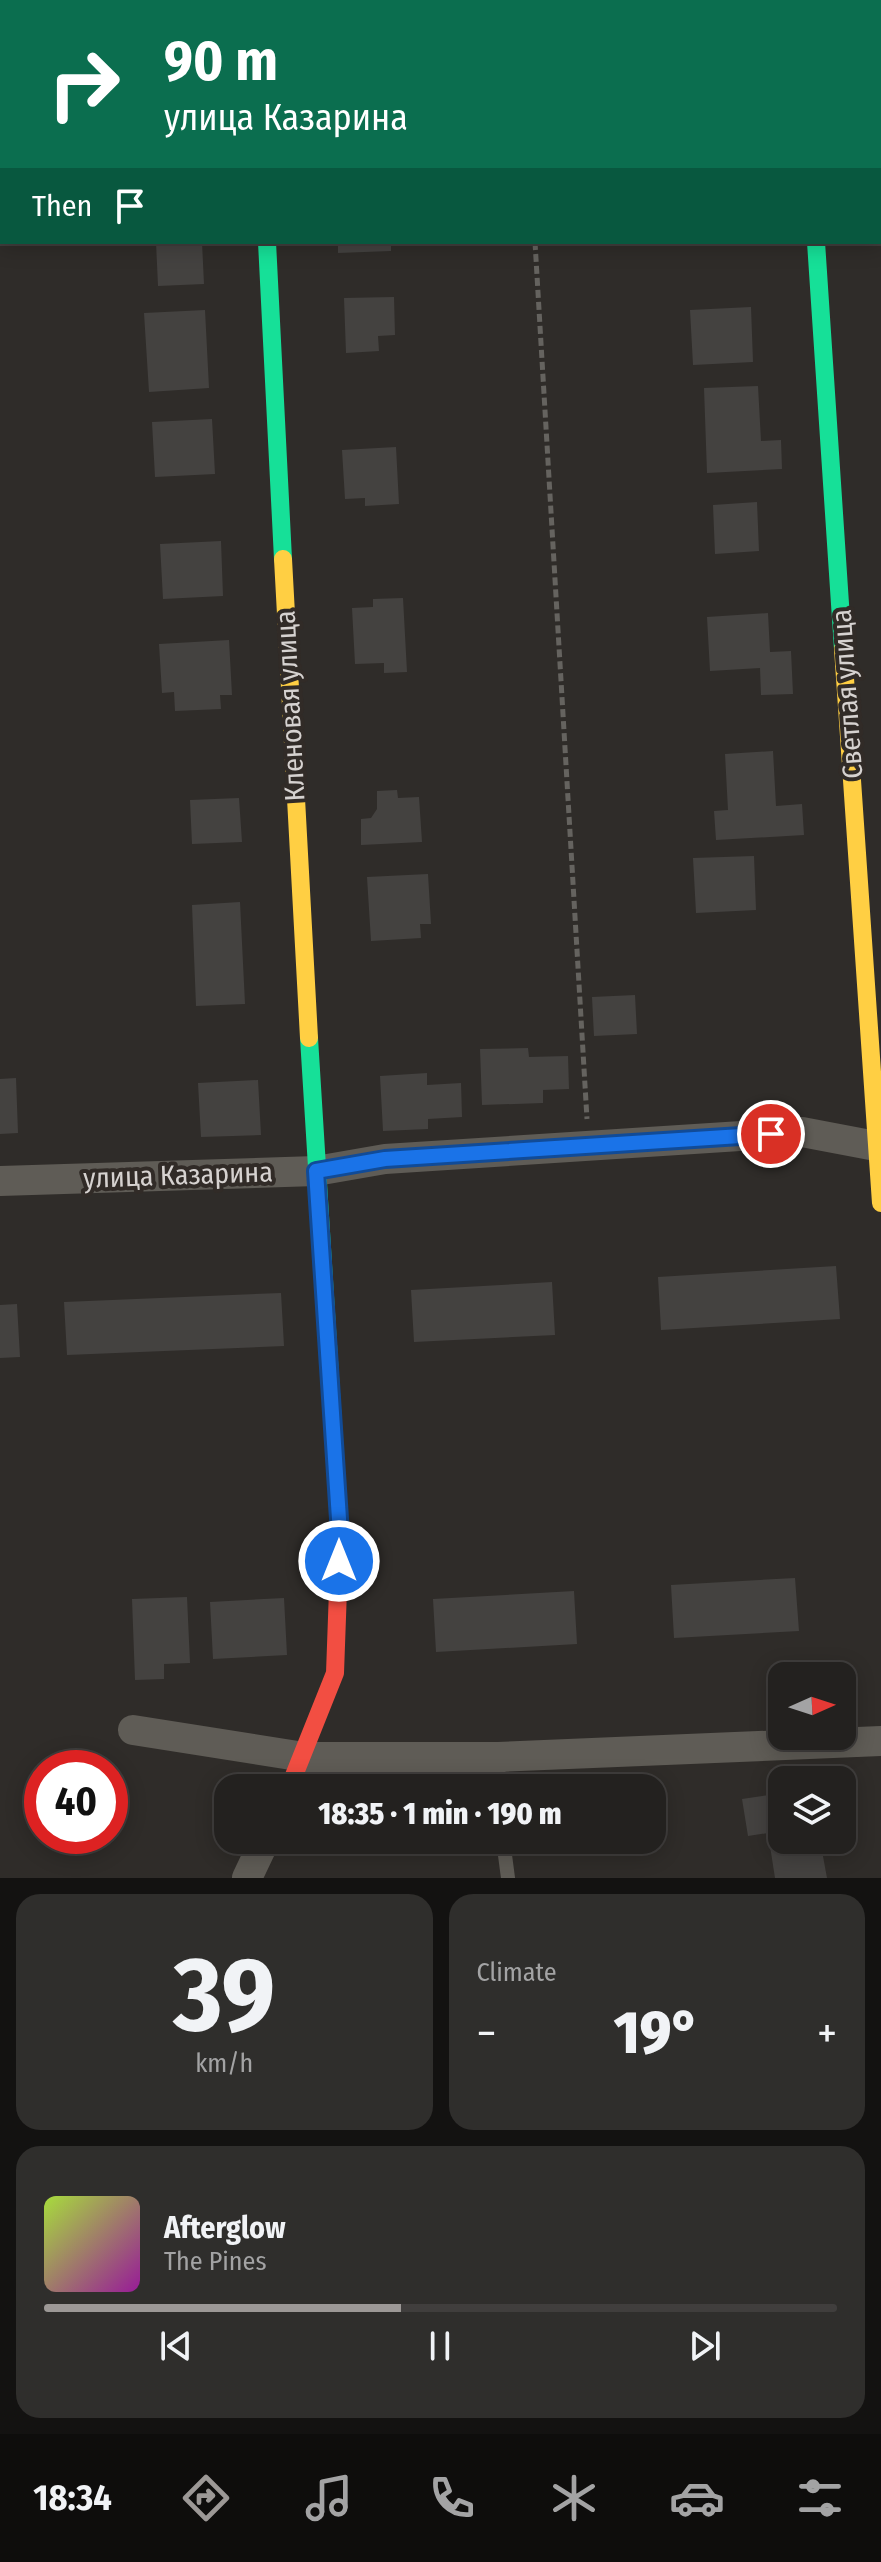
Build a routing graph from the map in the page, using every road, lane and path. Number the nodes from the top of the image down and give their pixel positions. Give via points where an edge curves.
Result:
1 (267, 244) edge
2 (535, 244) edge
3 (816, 244) edge
4 (588, 1146) junction
5 (879, 1147) edge
6 (316, 1171) junction
7 (0, 1181) edge
8 (881, 1203) edge
9 (133, 1730) dead end
10 (881, 1741) edge
11 (304, 1757) junction
12 (498, 1757) junction
13 (296, 1774) edge
14 (499, 1774) edge
15 (258, 1854) edge
16 (505, 1854) edge
17 (247, 1878) edge
18 (508, 1878) edge

1 - 6 street, Кленовая улица
2 - 4 path
3 - 5 street, Светлая улица
4 - 5 street, улица Казарина via 802,1132
4 - 6 street, улица Казарина via 385,1159
5 - 8 street, Светлая улица
6 - 7 street, улица Казарина
6 - 11 street, Кленовая улица via 340,1534 335,1673
9 - 11 street
10 - 12 street
11 - 12 street
11 - 13 street, Кленовая улица
12 - 14 lane
15 - 17 street
16 - 18 lane

